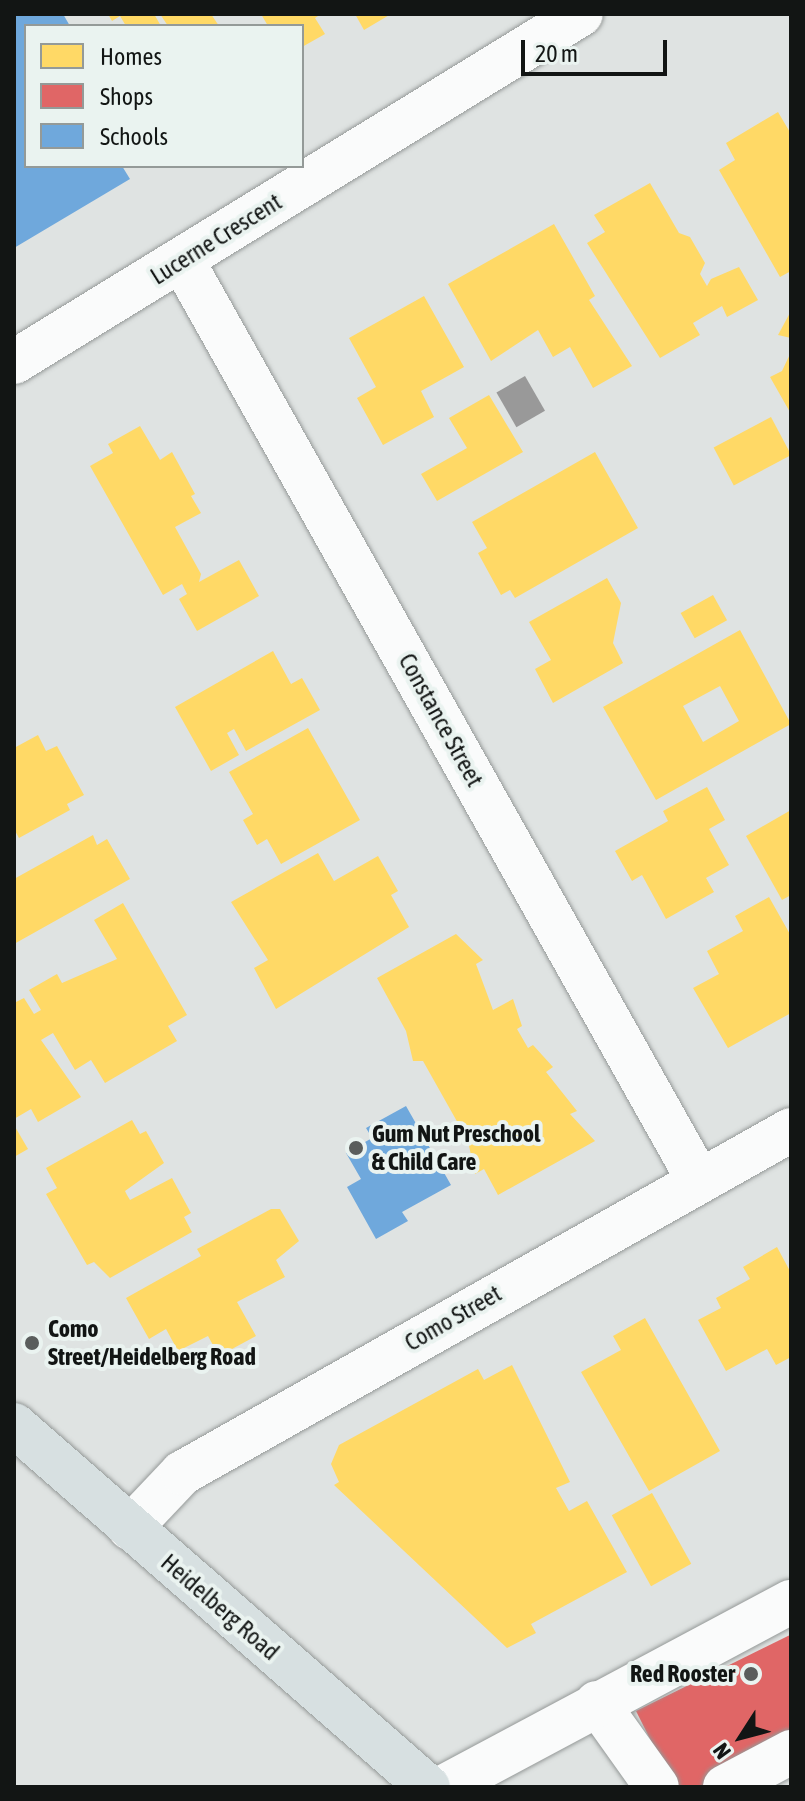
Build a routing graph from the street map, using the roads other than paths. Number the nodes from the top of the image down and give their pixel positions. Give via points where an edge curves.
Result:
1 (581, 14) edge
2 (182, 260) junction
3 (14, 362) edge
4 (791, 1130) edge
5 (699, 1181) junction
6 (14, 1425) edge
7 (130, 1528) junction
8 (791, 1602) edge
9 (597, 1703) junction
10 (791, 1752) edge
11 (428, 1787) edge
12 (444, 1787) edge
13 (657, 1787) edge
14 (725, 1787) edge

1 - 2 street, Lucerne Crescent
2 - 3 street, Lucerne Crescent
2 - 5 street, Constance Street
4 - 5 street, Como Street
5 - 7 street, Como Street via 182,1473
6 - 7 main road, Heidelberg Road
7 - 11 main road, Heidelberg Road
8 - 9 street
9 - 12 street
9 - 13 street
10 - 14 street

